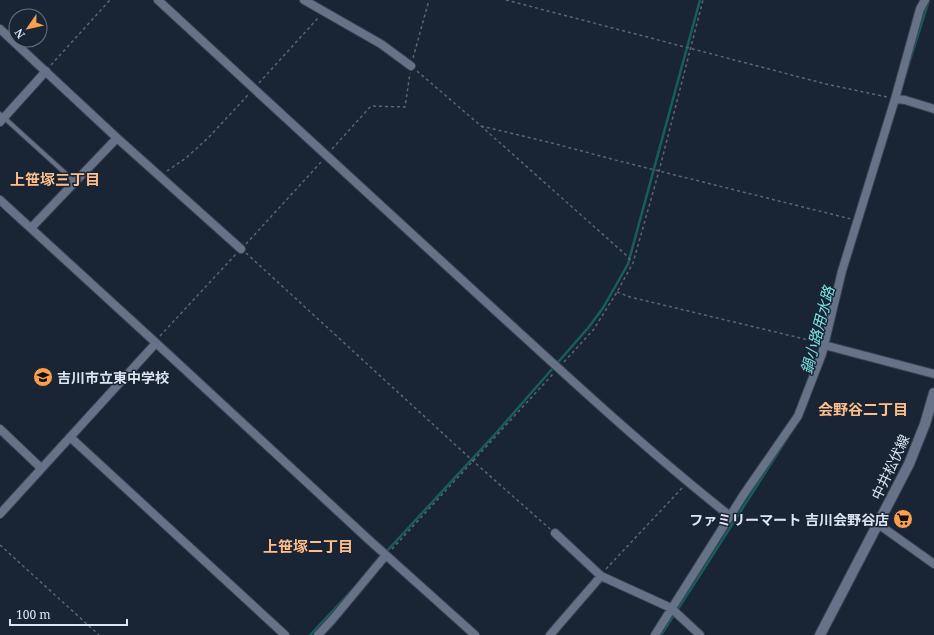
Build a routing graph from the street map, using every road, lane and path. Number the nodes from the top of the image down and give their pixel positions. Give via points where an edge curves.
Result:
1 (110, 0) edge
2 (158, 0) edge
3 (304, 0) edge
4 (429, 0) edge
5 (506, 0) edge
6 (703, 0) edge
7 (925, 0) edge
8 (324, 12) junction
9 (0, 29) edge
10 (691, 49) junction
11 (411, 66) junction
12 (46, 71) junction
13 (254, 89) junction
14 (895, 99) junction
15 (934, 109) edge
16 (1, 118) edge
17 (481, 126) junction
18 (117, 138) junction
19 (326, 156) junction
20 (659, 171) junction
21 (160, 176) junction
22 (75, 182) junction
23 (0, 200) edge
24 (857, 221) junction
25 (31, 228) junction
26 (241, 249) junction
27 (633, 263) junction
28 (617, 292) junction
29 (155, 342) junction
30 (824, 345) junction
31 (558, 368) junction
32 (934, 374) edge
33 (934, 393) edge
34 (932, 409) edge
35 (0, 429) edge
36 (70, 437) junction
37 (474, 460) junction
38 (41, 468) junction
39 (687, 482) junction
40 (0, 514) edge
41 (730, 516) junction
42 (878, 524) junction
43 (555, 533) joint
44 (0, 545) edge
45 (386, 555) junction
46 (934, 564) edge
47 (601, 576) junction
48 (671, 608) junction
49 (99, 635) edge
50 (286, 635) edge
51 (318, 635) edge
52 (475, 635) edge
53 (550, 635) edge
54 (655, 635) edge
55 (700, 635) edge
56 (820, 635) edge

1 - 12 path
2 - 13 street
3 - 8 street
4 - 11 path
5 - 10 path
6 - 10 path
7 - 14 street
8 - 11 street via 388,48
8 - 13 path
9 - 12 street
10 - 14 path
10 - 20 path
11 - 17 path
11 - 19 path via 405,107 372,106
12 - 16 street
12 - 18 street
13 - 19 street
13 - 21 path via 186,158
14 - 15 street
14 - 24 street
16 - 22 lane
17 - 20 path
17 - 27 path
18 - 21 street
18 - 22 street
19 - 26 path
19 - 31 street
20 - 24 path
20 - 27 path
21 - 26 street
22 - 25 street
23 - 25 street
24 - 30 street
25 - 29 street
26 - 29 path
26 - 37 path
27 - 28 path
28 - 30 path
28 - 31 path via 594,329
29 - 36 street
29 - 45 street
30 - 32 street
30 - 41 street via 798,416
31 - 37 path
31 - 39 street
33 - 34 main road, 中井松伏線
34 - 42 main road, 中井松伏線
35 - 38 street
36 - 38 street
36 - 50 street
37 - 43 path
37 - 45 path
38 - 40 street
39 - 41 street
39 - 47 path
41 - 48 street
42 - 46 street
42 - 56 main road, 中井松伏線
43 - 47 street
44 - 49 path
45 - 51 street
45 - 52 street
47 - 48 street
47 - 53 street
48 - 54 street
48 - 55 street

